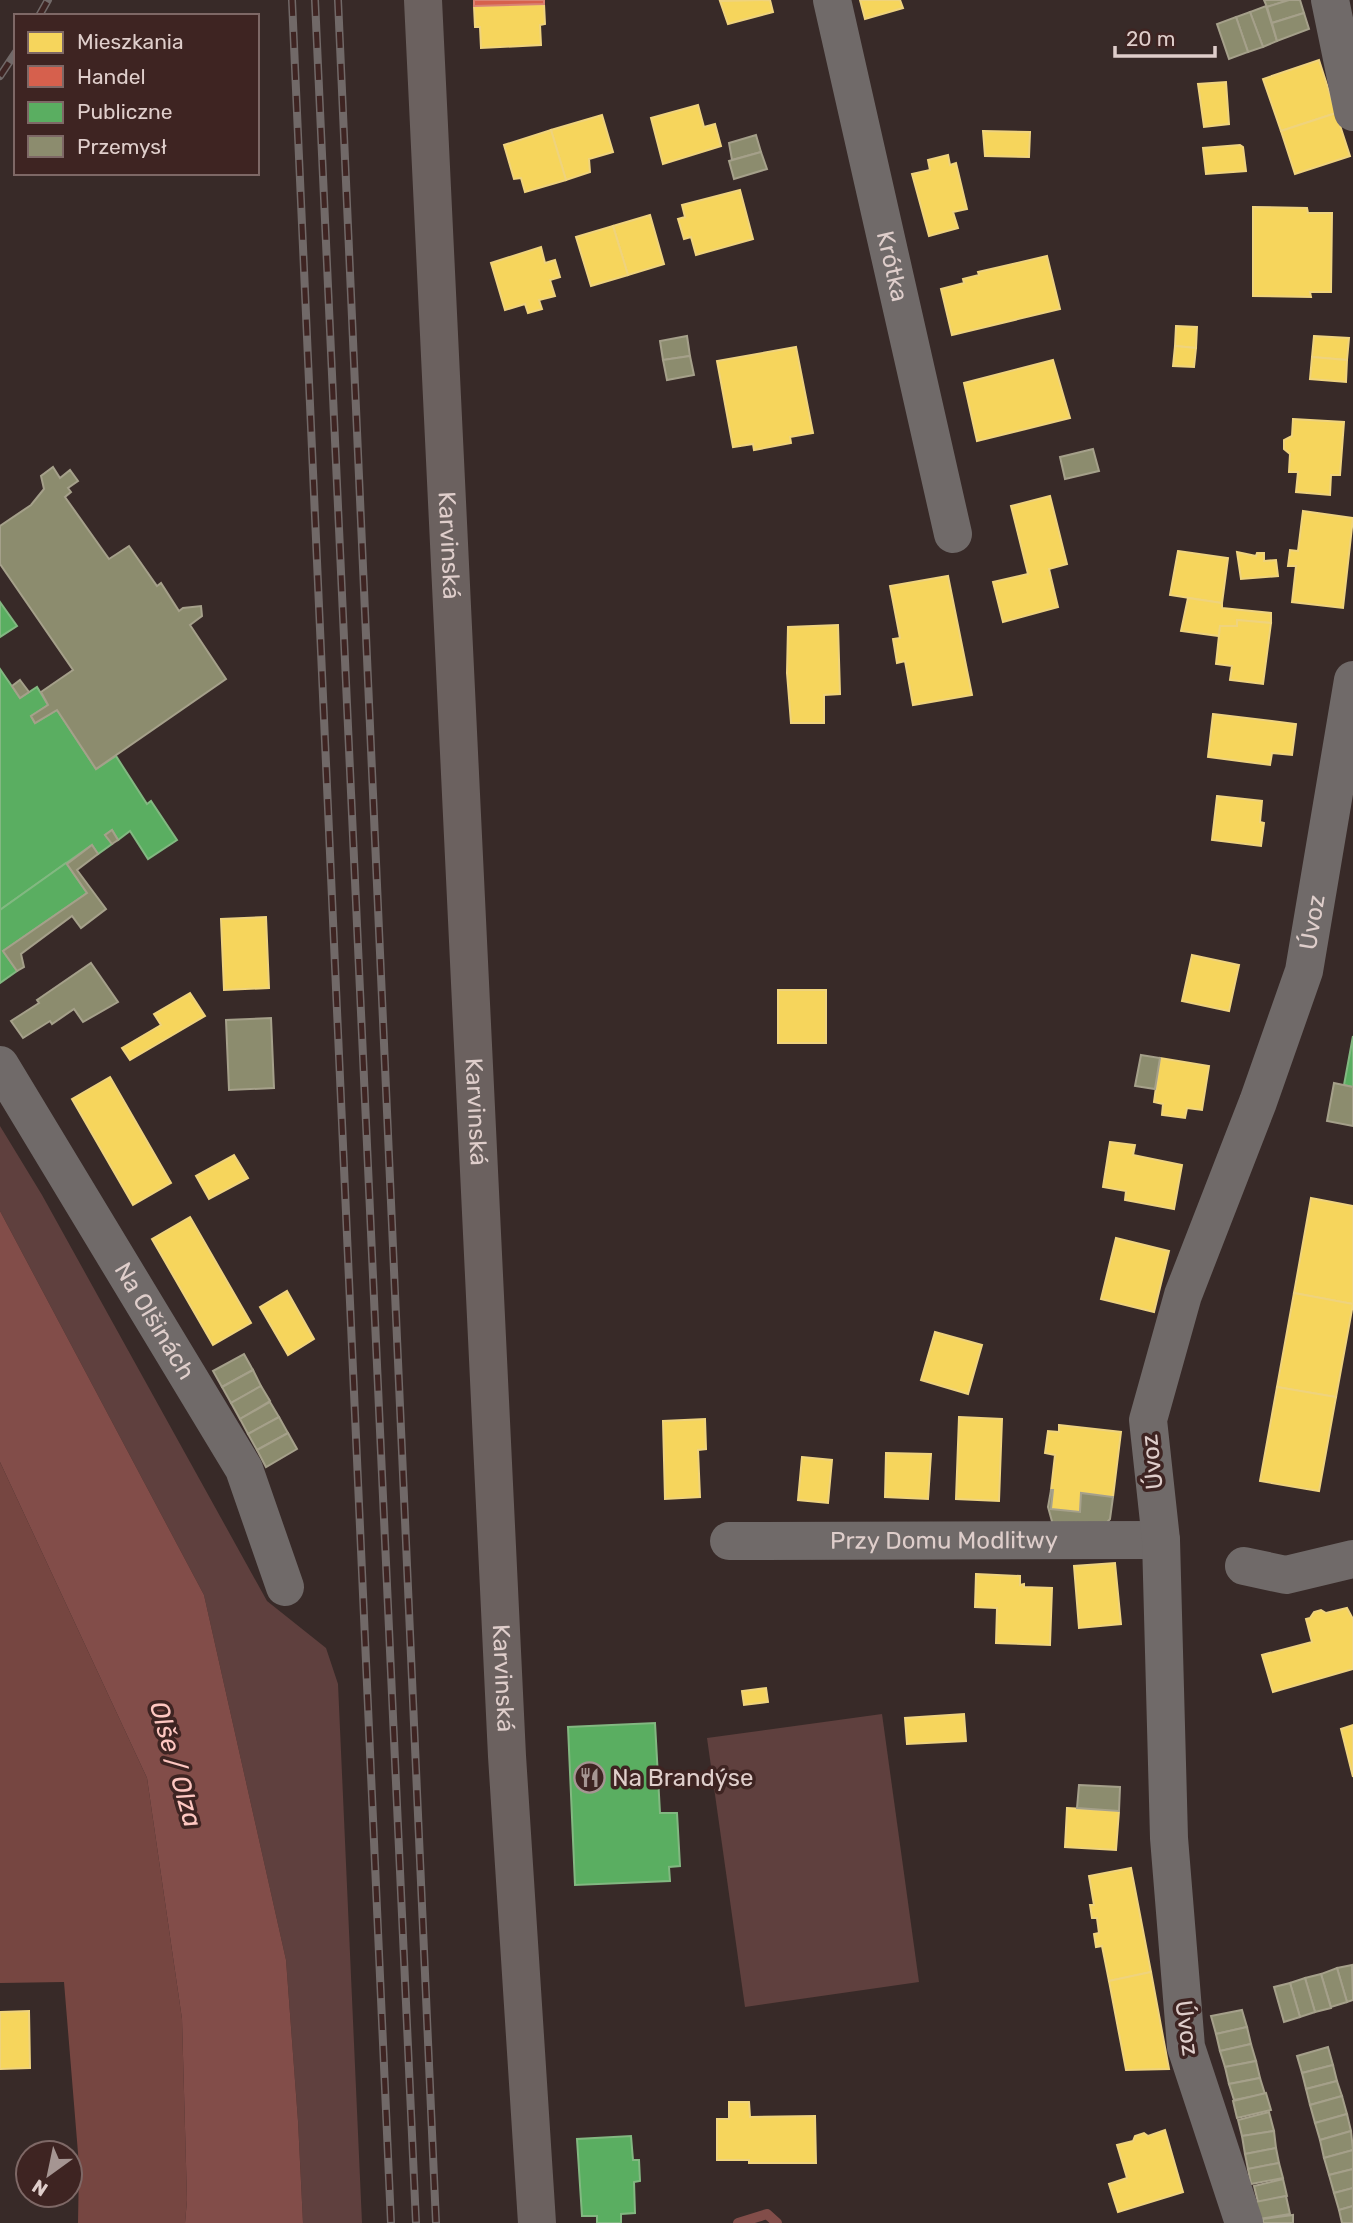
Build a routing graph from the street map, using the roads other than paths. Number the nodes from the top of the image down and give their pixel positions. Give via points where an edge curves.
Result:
1 (423, 0) edge
2 (832, 0) edge
3 (1330, 0) edge
4 (1353, 112) edge
5 (953, 534) dead end
6 (1353, 680) edge
7 (0, 1065) edge
8 (1161, 1540) junction
9 (729, 1541) dead end
10 (1353, 1559) edge
11 (1244, 1566) dead end
12 (285, 1587) dead end
13 (537, 2223) edge
14 (1244, 2223) edge

1 - 13 main road, Karvinská via 506,1743
2 - 5 street, Krótka
3 - 4 street
6 - 8 street, Úvoz via 1304,971 1184,1294 1148,1420
7 - 12 street, Na Olšinách via 243,1469
8 - 9 street, Przy Domu Modlitwy
8 - 14 street, Úvoz via 1169,1838 1186,2046
10 - 11 street via 1286,1575

